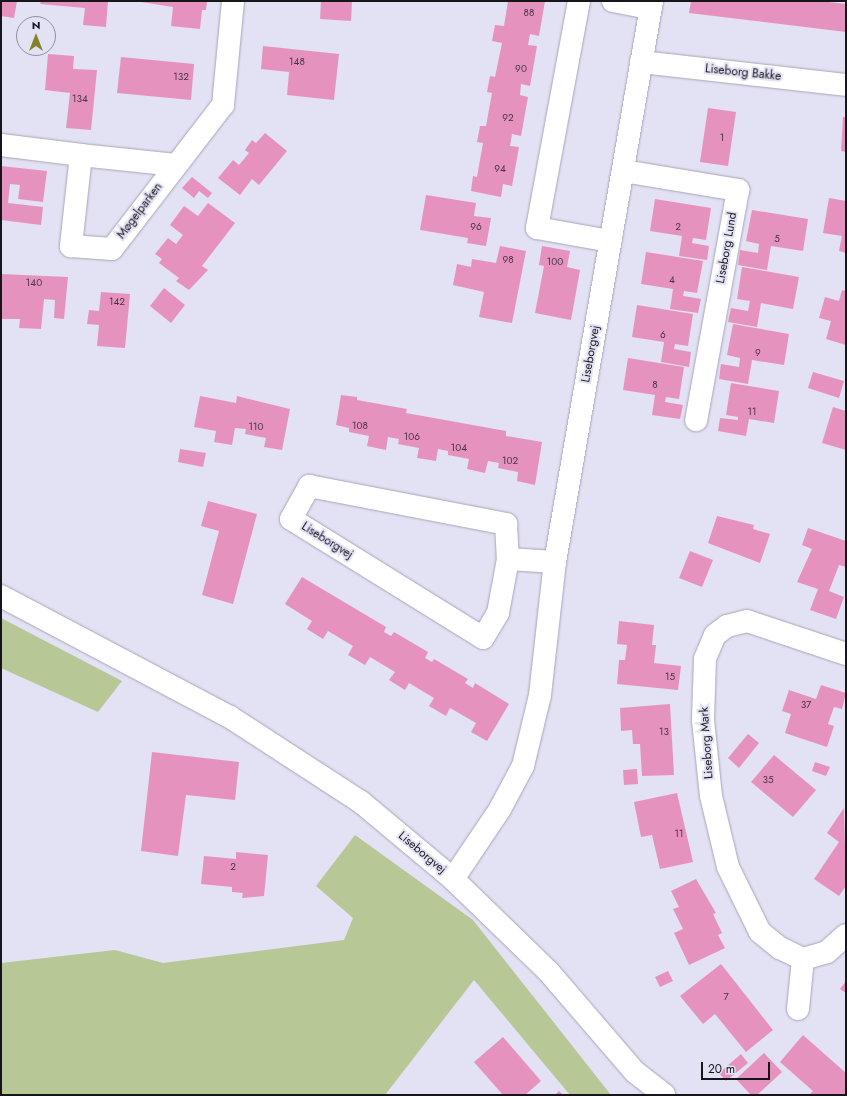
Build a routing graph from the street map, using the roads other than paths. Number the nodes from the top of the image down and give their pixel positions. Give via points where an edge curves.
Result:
1 (232, 1) edge
2 (578, 1) edge
3 (613, 1) edge
4 (651, 4) edge
5 (641, 62) junction
6 (846, 85) edge
7 (1, 145) edge
8 (81, 155) junction
9 (176, 165) junction
10 (623, 171) junction
11 (610, 241) junction
12 (696, 420) dead end
13 (508, 558) junction
14 (555, 562) junction
15 (1, 596) edge
16 (846, 654) edge
17 (453, 879) junction
18 (846, 935) edge
19 (804, 959) junction
20 (798, 1009) dead end
21 (635, 1072) junction
22 (648, 1095) edge
23 (664, 1095) edge

1 - 9 street, Møgelparken via 223,105
2 - 11 street via 537,228
3 - 4 street, Liseborgvej
4 - 5 street, Liseborgvej
5 - 6 street, Liseborg Bakke
5 - 10 street, Liseborgvej
7 - 8 street, Møgelparken
8 - 9 street, Møgelparken
8 - 9 street, Møgelparken via 71,246 112,249
10 - 11 street, Liseborgvej
10 - 12 street, Liseborg Lund via 738,190
11 - 14 street, Liseborgvej
13 - 13 street, Liseborgvej via 506,524 309,486 291,519 483,638 498,612
13 - 14 street
14 - 17 street, Liseborgvej via 540,695 523,766 500,809
15 - 17 street, Liseborgvej via 230,717 361,802
16 - 19 street, Liseborg Mark via 747,621 727,626 715,635 705,659 703,720 711,796 728,866 760,932 780,948
17 - 21 street, Liseborgvej via 548,972
18 - 19 street via 827,952
19 - 20 street
21 - 22 street, Liseborgvej
21 - 23 street, Liseborgvej

